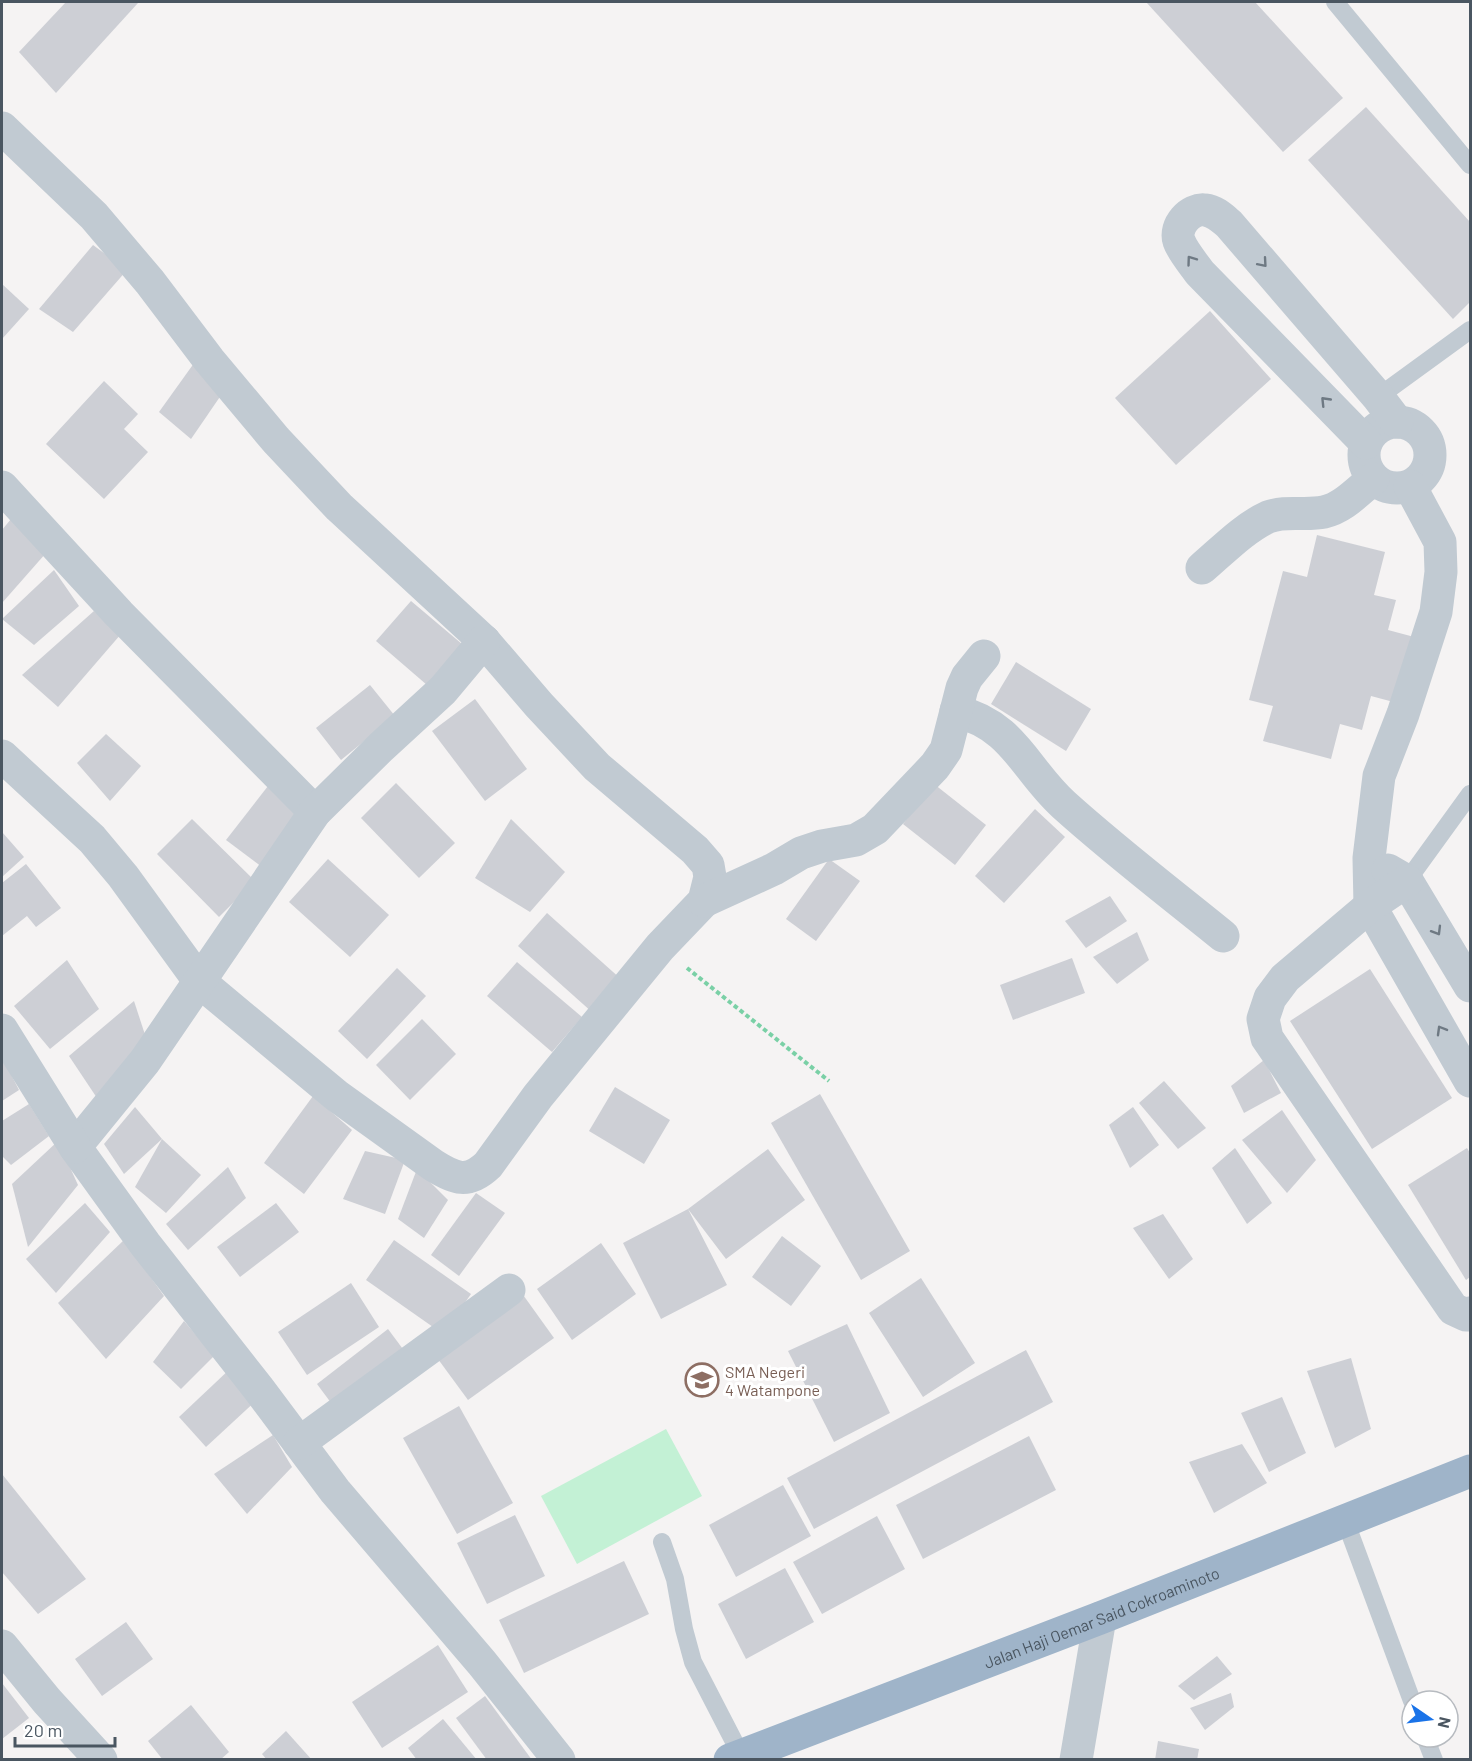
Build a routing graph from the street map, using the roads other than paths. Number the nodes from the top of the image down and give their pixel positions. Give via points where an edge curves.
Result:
1 (1335, 2) edge
2 (2, 128) edge
3 (1470, 165) edge
4 (1470, 330) edge
5 (1388, 409) junction
6 (1366, 443) junction
7 (1373, 479) junction
8 (1410, 486) junction
9 (2, 487) edge
10 (1202, 568) dead end
11 (484, 641) junction
12 (984, 656) dead end
13 (956, 711) junction
14 (2, 756) edge
15 (1470, 794) edge
16 (315, 812) junction
17 (1369, 858) junction
18 (1407, 881) junction
19 (704, 901) junction
20 (1370, 906) junction
21 (1223, 936) dead end
22 (200, 982) junction
23 (1470, 986) edge
24 (2, 1030) edge
25 (1470, 1081) edge
26 (75, 1147) junction
27 (509, 1290) dead end
28 (1470, 1313) edge
29 (299, 1443) junction
30 (1470, 1471) edge
31 (1345, 1520) junction
32 (662, 1542) dead end
33 (1100, 1618) junction
34 (2, 1646) edge
35 (1408, 1689) edge
36 (735, 1757) edge
37 (101, 1760) edge
38 (559, 1760) edge
39 (1076, 1760) edge

1 - 3 lane
2 - 11 street via 94,216 209,360 339,507
4 - 5 lane
5 - 6 street via 1384,425
6 -> 5 street via 1200,273 1179,240 1179,226 1186,218 1206,210 1230,224
5 - 8 street via 1420,431 1427,442 1428,468
6 - 7 street via 1366,468
7 - 8 street via 1397,489
7 - 10 street via 1336,509 1279,515 1257,523
8 - 17 street via 1440,542 1441,572 1436,612 1379,776
9 - 16 street via 119,614
11 - 16 street via 443,690
11 - 19 street via 597,767 708,865 710,877
12 - 13 street via 967,676
13 - 19 street via 946,750 875,829 856,840 801,853
13 - 21 street via 974,716 1002,733 1064,805
14 - 22 street via 92,839
15 - 18 lane
16 - 22 street
17 - 18 street
17 - 20 street
18 - 20 street
18 -> 23 street
19 - 22 street via 660,947 538,1096 488,1165 480,1173 462,1178 433,1166 337,1096
25 -> 20 street
20 - 28 street via 1285,978 1270,998 1263,1019 1267,1038 1453,1309
22 - 26 street via 145,1062
24 - 26 street
26 - 29 street
27 - 29 street
29 - 38 street
30 - 31 highway, Jalan Haji Oemar Said Cokroaminoto
31 - 33 highway, Jalan Haji Oemar Said Cokroaminoto
31 - 35 lane
32 - 36 lane via 675,1579 693,1662
33 - 36 highway, Jalan Haji Oemar Said Cokroaminoto
33 - 39 street
34 - 37 street

